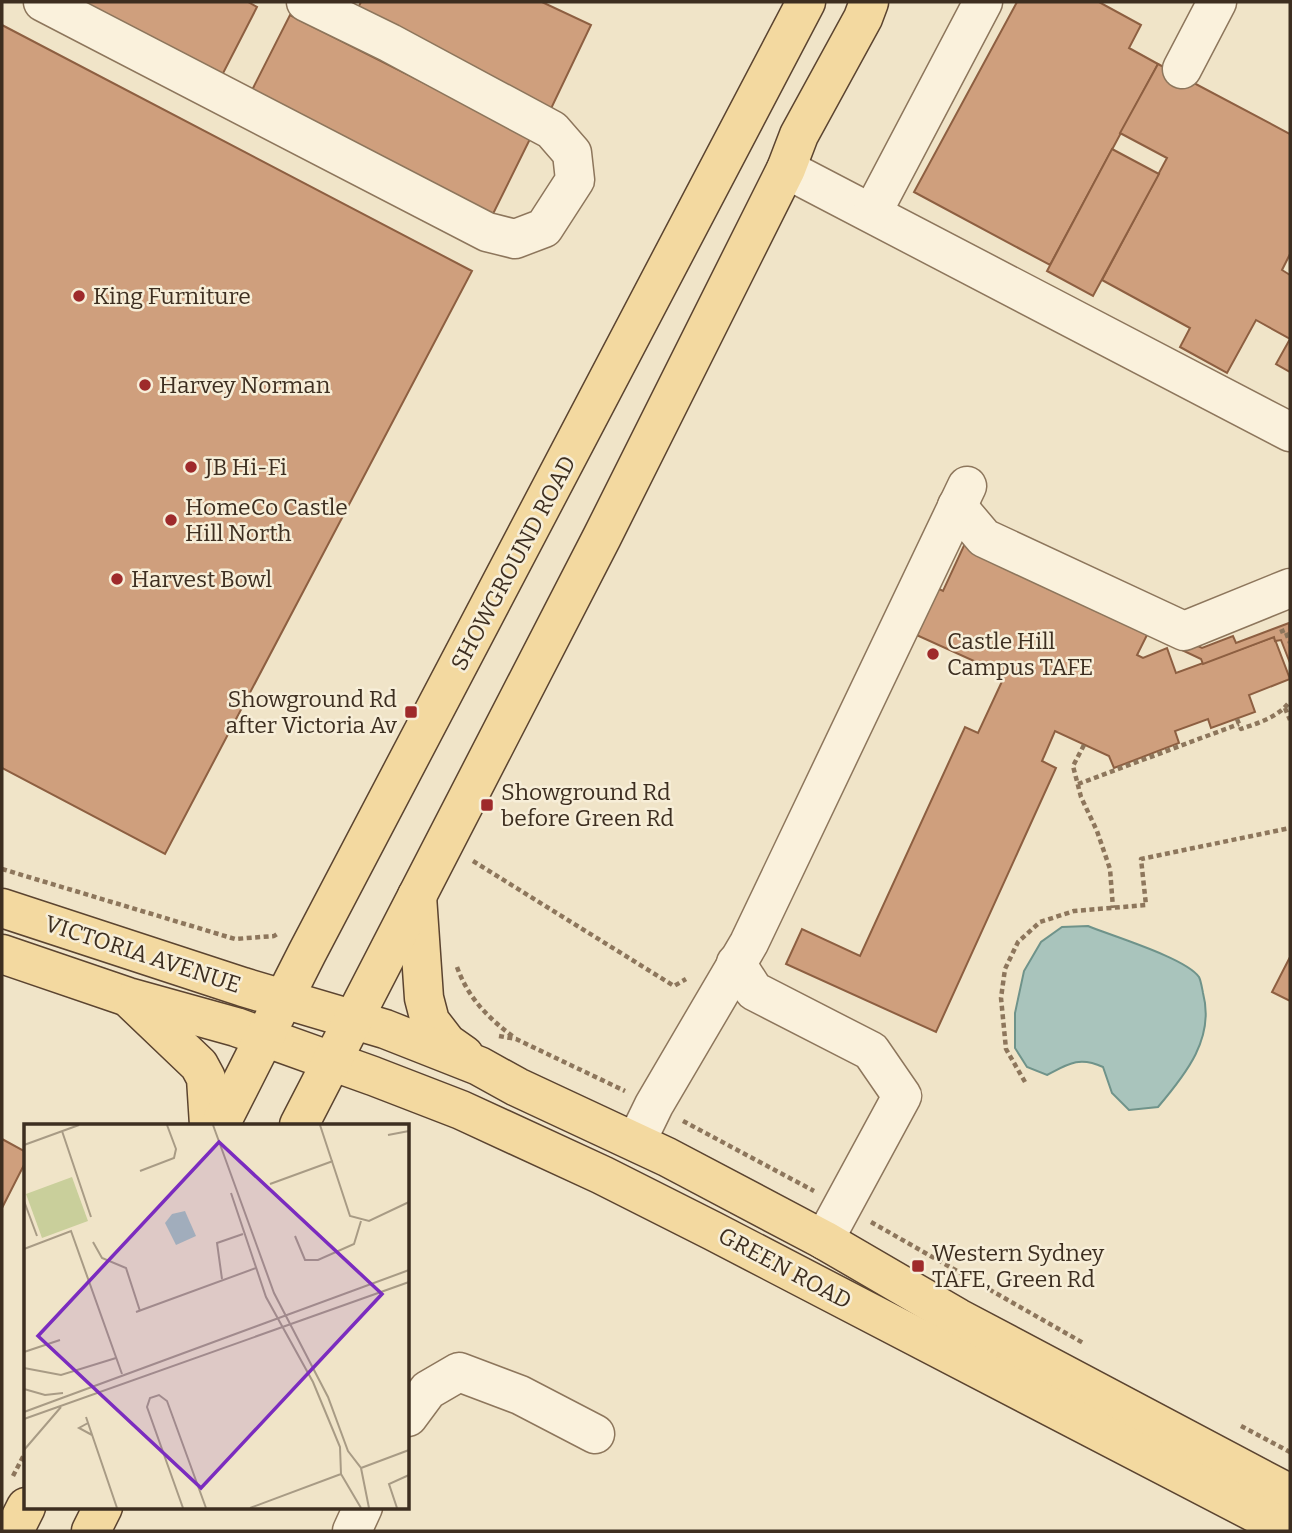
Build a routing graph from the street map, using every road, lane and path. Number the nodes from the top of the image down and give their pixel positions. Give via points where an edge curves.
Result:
1 (43, 2) edge
2 (306, 2) edge
3 (806, 2) edge
4 (984, 2) edge
5 (1217, 2) edge
6 (868, 7) edge
7 (1182, 69) dead end
8 (786, 169) junction
9 (872, 213) junction
10 (1290, 432) edge
11 (1290, 588) edge
12 (1290, 701) edge
13 (1285, 708) junction
14 (1290, 720) edge
15 (1084, 745) dead end
16 (1078, 784) junction
17 (1290, 828) edge
18 (473, 861) dead end
19 (2, 869) edge
20 (417, 896) junction
21 (2, 908) edge
22 (1113, 908) junction
23 (274, 936) dead end
24 (2, 954) edge
25 (455, 959) dead end
26 (736, 963) junction
27 (128, 997) junction
28 (284, 999) junction
29 (353, 1019) junction
30 (265, 1037) junction
31 (516, 1039) dead end
32 (332, 1061) junction
33 (480, 1066) junction
34 (1026, 1082) dead end
35 (209, 1124) edge
36 (221, 1124) edge
37 (300, 1124) edge
38 (636, 1142) junction
39 (824, 1240) junction
40 (410, 1415) edge
41 (595, 1434) dead end
42 (1290, 1494) edge
43 (26, 1508) edge
44 (102, 1508) edge
45 (363, 1508) edge
46 (14, 1531) edge
47 (91, 1531) edge
48 (352, 1531) edge
49 (1290, 1531) edge

1 - 2 street via 487,232 515,239 544,228 575,180 572,153 552,130
3 - 28 main road, SHOWGROUND ROAD
4 - 9 street
5 - 7 street
6 - 8 main road via 799,135
8 - 9 street
8 - 20 main road
9 - 10 street
11 - 26 street via 1184,631 984,538 962,496
12 - 13 path
13 - 14 path
13 - 16 path via 1241,729 1238,722
15 - 16 path via 1073,766
16 - 22 path via 1110,869
17 - 22 path via 1141,859 1146,905
18 - 26 path via 674,986 725,957
19 - 23 path via 235,939
20 - 29 main road
20 - 33 main road via 424,998 430,1021 447,1043
21 - 28 main road, VICTORIA AVENUE
22 - 34 path via 1074,911 1041,922 1018,942 1005,969 1001,999 1006,1049
24 - 27 main road, VICTORIA AVENUE
25 - 31 path via 474,1001
26 - 38 street
26 - 39 street via 754,991 871,1051 902,1096
27 - 30 main road, VICTORIA AVENUE
27 - 35 main road via 199,1065 206,1078
28 - 29 main road, GREEN ROAD
28 - 30 main road, SHOWGROUND ROAD
29 - 32 main road
29 - 33 main road, GREEN ROAD
30 - 32 main road, GREEN ROAD
30 - 36 main road, SHOWGROUND ROAD
32 - 37 main road
32 - 49 main road, GREEN ROAD via 461,1110 602,1175
33 - 38 main road, GREEN ROAD
38 - 39 main road, GREEN ROAD
39 - 42 main road, GREEN ROAD via 958,1318
40 - 41 street via 428,1390 459,1372 520,1395
43 - 46 main road
44 - 47 main road
45 - 48 street

